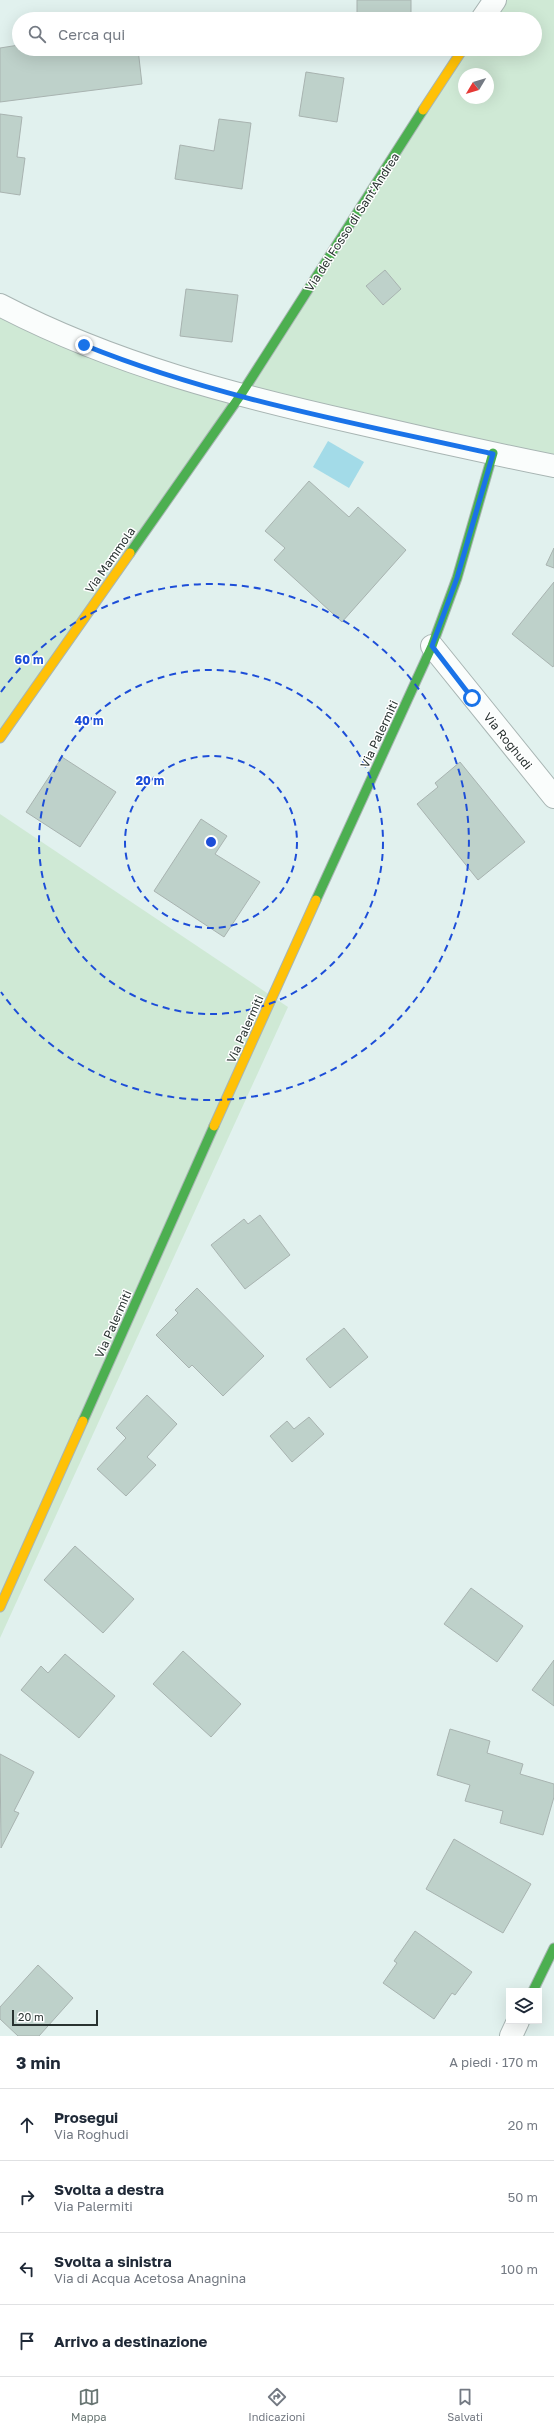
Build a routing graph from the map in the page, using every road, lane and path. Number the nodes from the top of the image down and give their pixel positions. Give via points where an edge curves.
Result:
1 (495, 0) edge
2 (487, 12) edge
3 (459, 56) edge
4 (0, 305) edge
5 (240, 396) junction
6 (493, 454) junction
7 (554, 466) edge
8 (432, 646) junction
9 (0, 738) edge
10 (554, 797) edge
11 (0, 1607) edge
12 (554, 1948) edge
13 (534, 1988) edge
14 (517, 2024) edge
15 (511, 2036) edge

1 - 2 street
3 - 5 street, Via del Fosso di Sant'Andrea
4 - 5 street via 105,354
5 - 6 street
5 - 9 street, Via Mammola
6 - 7 street
6 - 8 street, Via Palermiti via 457,578
8 - 10 street, Via Roghudi
8 - 11 street, Via Palermiti via 253,1039
12 - 13 street
14 - 15 street

